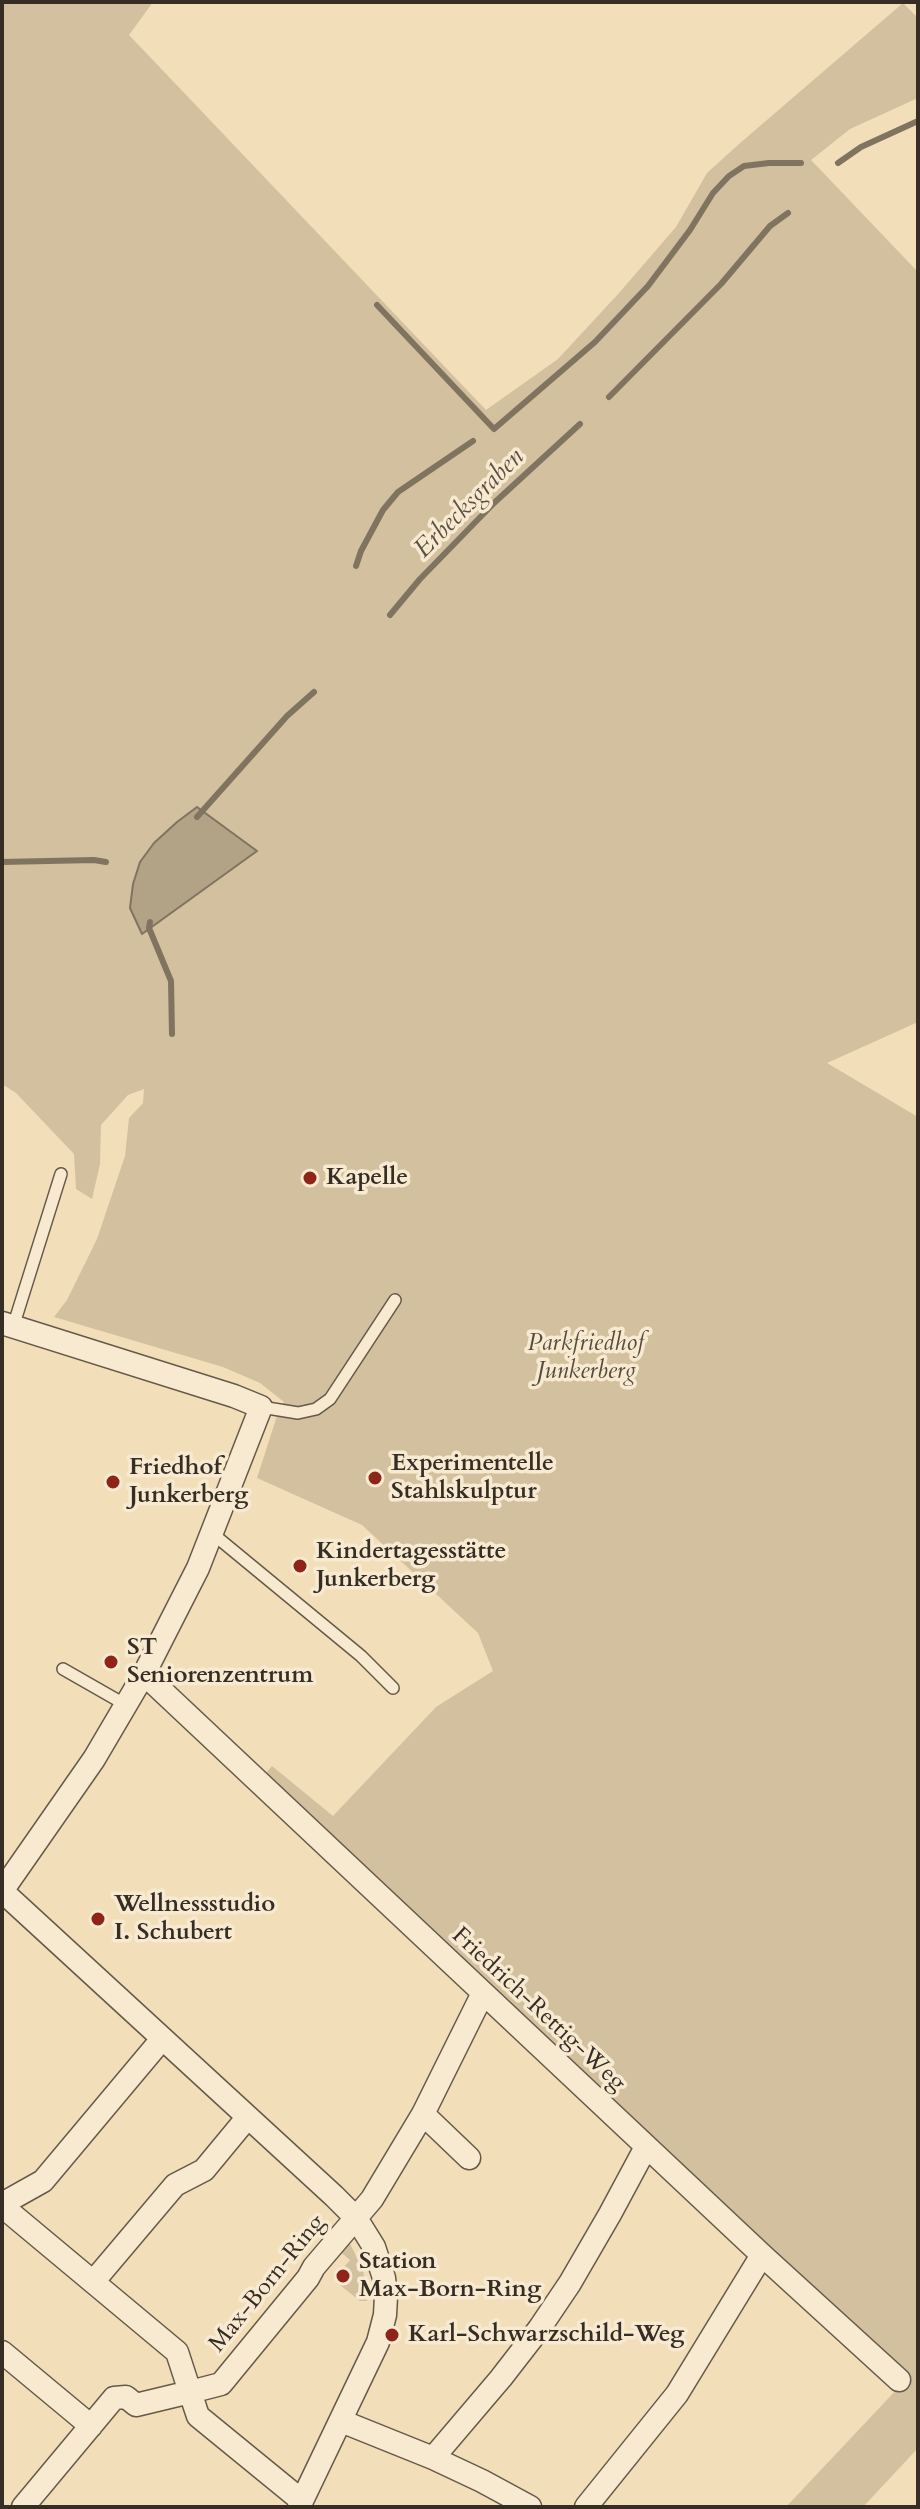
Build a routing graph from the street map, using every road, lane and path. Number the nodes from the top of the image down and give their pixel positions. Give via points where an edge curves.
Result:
1 (61, 1174) dead end
2 (395, 1300) dead end
3 (8, 1325) edge
4 (261, 1407) junction
5 (213, 1534) junction
6 (63, 1669) dead end
7 (144, 1674) junction
8 (393, 1688) dead end
9 (126, 1705) junction
10 (2, 1891) edge
11 (483, 1993) junction
12 (154, 2032) junction
13 (423, 2114) junction
14 (247, 2118) junction
15 (646, 2147) junction
16 (469, 2158) dead end
17 (2, 2205) edge
18 (356, 2218) junction
19 (762, 2255) junction
20 (93, 2282) junction
21 (2, 2352) edge
22 (899, 2380) dead end
23 (190, 2392) junction
24 (341, 2421) junction
25 (91, 2426) junction
26 (433, 2458) junction
27 (301, 2504) edge
28 (23, 2507) edge
29 (530, 2507) edge
30 (586, 2507) edge

1 - 3 lane
2 - 4 lane via 330,1399 298,1413
3 - 4 street
4 - 5 street
5 - 7 street
5 - 8 lane
6 - 9 lane
7 - 9 street
7 - 11 street, Friedrich-Rettig-Weg
9 - 10 street
10 - 12 street, Max-Born-Ring
11 - 13 street
11 - 15 street, Friedrich-Rettig-Weg
12 - 14 street, Max-Born-Ring
12 - 17 street via 43,2181
13 - 16 street
13 - 18 street
14 - 18 street, Max-Born-Ring
14 - 20 street via 204,2170 175,2185
15 - 19 street, Friedrich-Rettig-Weg
15 - 26 street via 539,2329
17 - 20 street
18 - 23 street, Max-Born-Ring via 221,2384
18 - 24 street, Max-Born-Ring via 381,2262 385,2315
19 - 22 street, Friedrich-Rettig-Weg
19 - 30 street via 677,2394
20 - 23 street via 177,2352
21 - 25 street
23 - 25 street via 136,2405 126,2397 114,2398
23 - 27 street, Max-Born-Ring via 198,2416
24 - 26 street
24 - 27 street, Max-Born-Ring
25 - 28 street
26 - 29 street

